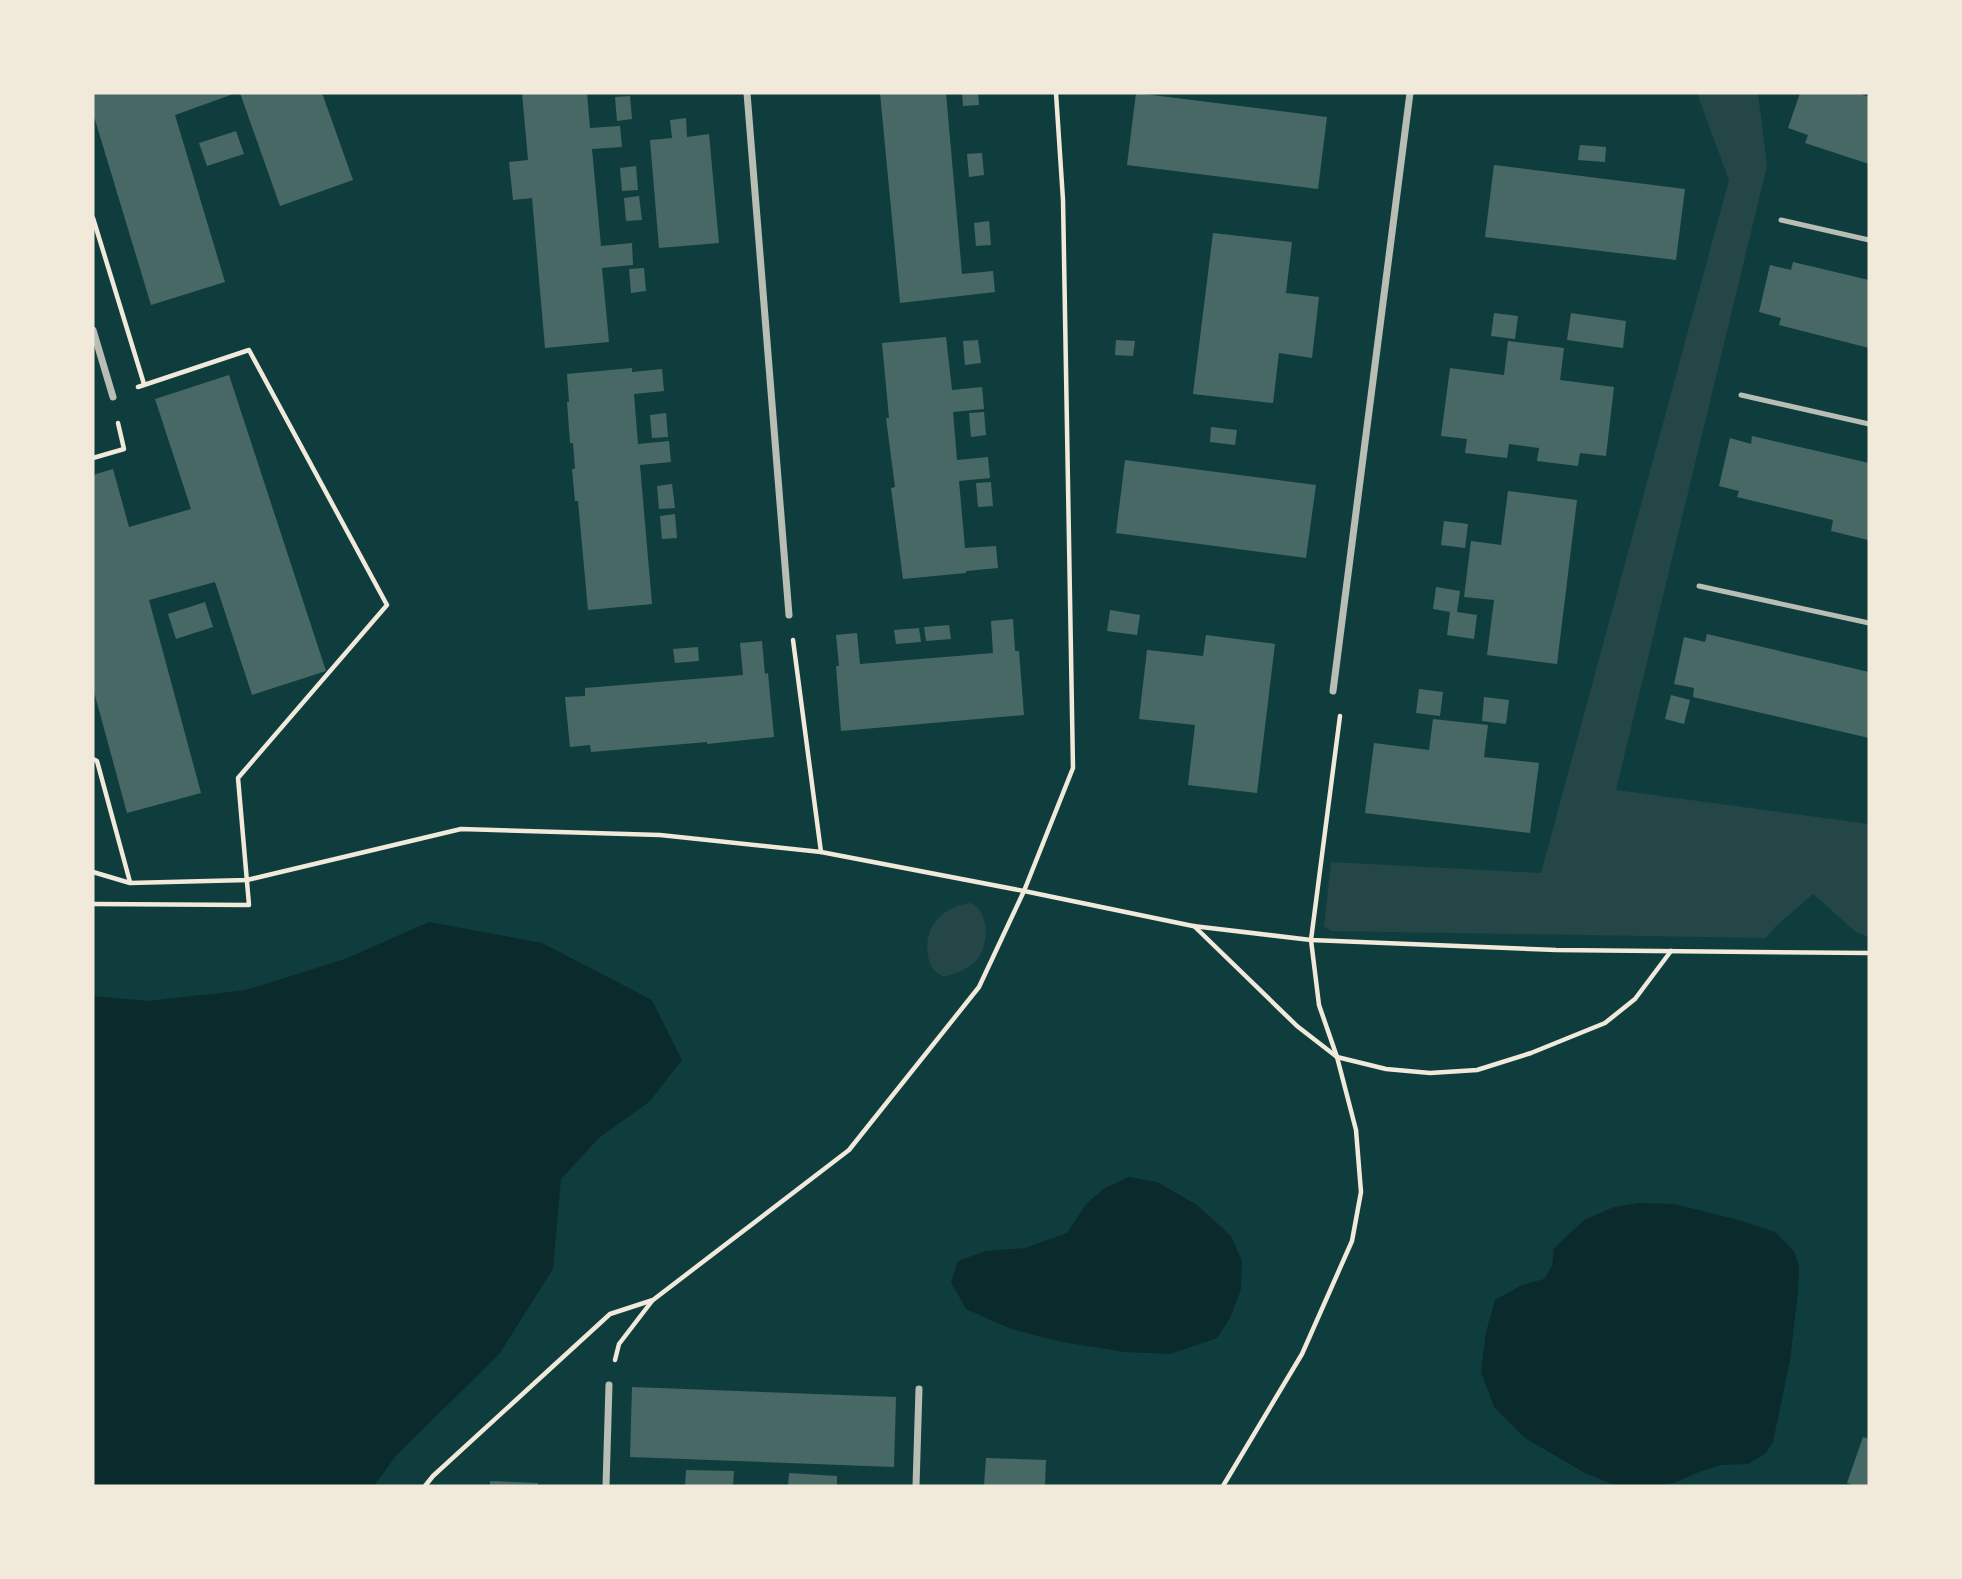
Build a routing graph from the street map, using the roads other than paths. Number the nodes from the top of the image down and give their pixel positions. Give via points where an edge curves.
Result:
1 (747, 93) edge
2 (1410, 93) edge
3 (1781, 220) dead end
4 (1869, 240) edge
5 (93, 330) edge
6 (1741, 395) dead end
7 (113, 397) road end
8 (1869, 424) edge
9 (1699, 586) dead end
10 (789, 615) road end
11 (1869, 623) edge
12 (1333, 691) road end
13 (609, 1385) road end
14 (919, 1389) dead end
15 (606, 1486) edge
16 (916, 1486) edge

1 - 10 street
2 - 12 street
3 - 4 lane
5 - 7 street
6 - 8 lane
9 - 11 lane
13 - 15 street
14 - 16 street

